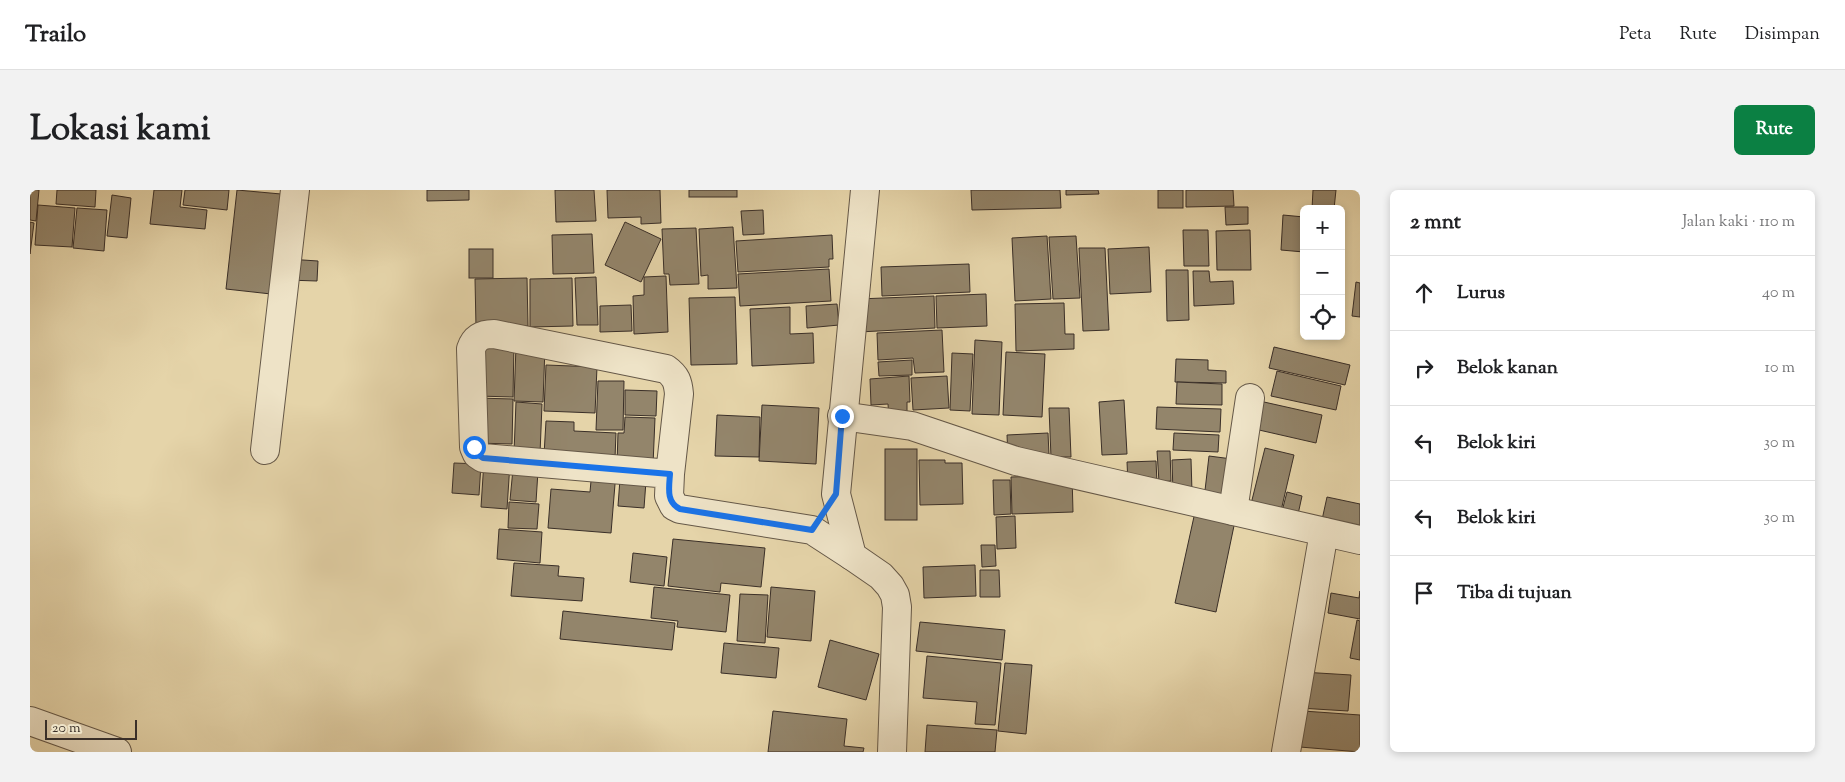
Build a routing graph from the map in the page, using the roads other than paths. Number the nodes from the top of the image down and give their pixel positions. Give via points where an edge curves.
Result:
1 (295, 190) edge
2 (865, 190) edge
3 (1250, 398) dead end
4 (842, 416) junction
5 (265, 450) dead end
6 (670, 474) junction
7 (836, 494) junction
8 (1233, 511) junction
9 (812, 530) junction
10 (1324, 532) junction
11 (1360, 540) edge
12 (852, 556) junction
13 (30, 721) edge
14 (118, 752) edge
15 (892, 752) edge
16 (1286, 752) edge

1 - 5 street
2 - 4 street
3 - 8 street
4 - 7 street
4 - 8 street via 912,426 1016,461
6 - 6 street via 483,458 477,454 473,437 473,342 485,334 494,334 666,369 678,383 679,394
6 - 9 street via 670,502 680,509
7 - 9 street
7 - 12 street
8 - 10 street
9 - 12 street
10 - 11 street
10 - 16 street
12 - 15 street via 880,576 895,595
13 - 14 street

